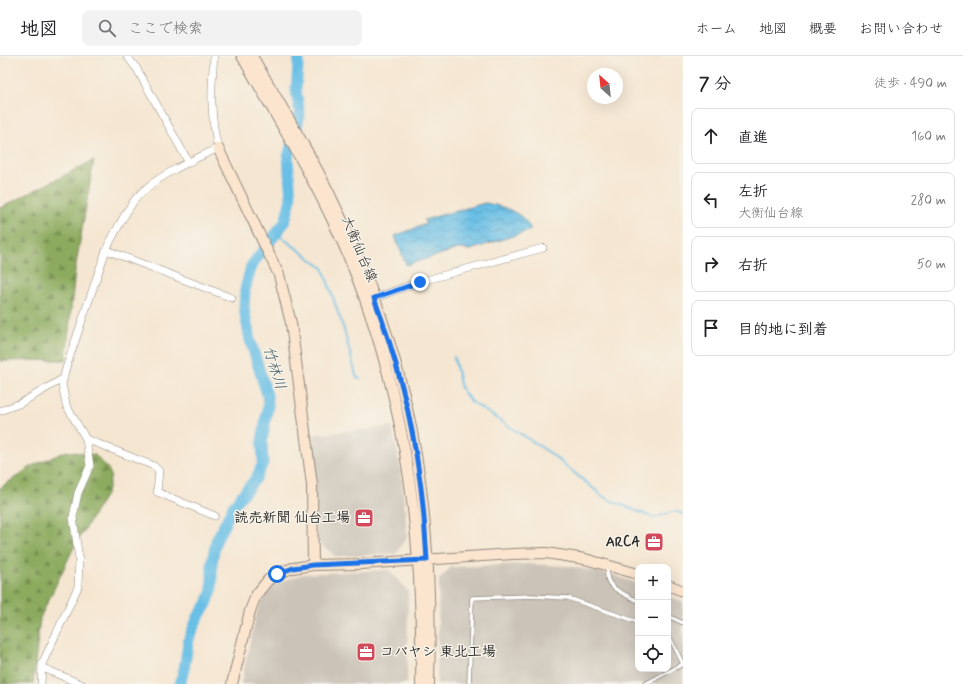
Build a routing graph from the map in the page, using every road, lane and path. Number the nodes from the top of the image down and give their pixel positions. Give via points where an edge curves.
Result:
1 (127, 56) edge
2 (214, 56) edge
3 (242, 56) edge
4 (252, 56) edge
5 (218, 148) junction
6 (188, 163) junction
7 (543, 248) dead end
8 (106, 250) junction
9 (232, 298) dead end
10 (374, 298) junction
11 (64, 378) junction
12 (0, 411) edge
13 (86, 439) junction
14 (215, 516) dead end
15 (423, 560) junction
16 (609, 564) junction
17 (313, 565) junction
18 (635, 573) edge
19 (671, 586) edge
20 (683, 591) edge
21 (636, 600) edge
22 (671, 617) edge
23 (635, 621) edge
24 (683, 623) edge
25 (669, 636) edge
26 (683, 664) edge
27 (43, 668) junction
28 (41, 684) edge
29 (82, 684) edge
30 (232, 684) edge
31 (421, 684) edge
32 (429, 684) edge
33 (470, 684) edge
34 (645, 684) edge

1 - 6 street via 137,69
2 - 5 street via 212,118
3 - 15 main road, 大衡仙台線 via 302,160 338,233 369,309 392,386
4 - 10 main road, 大衡仙台線 via 305,148 345,227
5 - 6 street
5 - 17 main road via 269,253 282,285 291,323 312,485
6 - 8 street via 158,180 138,196 114,232
7 - 10 street via 420,282
8 - 9 street
8 - 11 street
10 - 15 main road, 大衡仙台線 via 399,376 420,480
11 - 12 street via 21,403
11 - 13 street via 62,384 66,405
13 - 14 street via 154,466 159,471 157,492
13 - 27 street via 90,466 78,493 73,517 79,558 78,587 42,664
15 - 16 main road via 546,553
15 - 17 main road
15 - 31 main road, 大衡仙台線
15 - 32 main road, 大衡仙台線
16 - 18 main road
16 - 21 lane via 606,576 608,583 612,588
17 - 30 main road via 277,574 268,580 256,595
19 - 20 main road
22 - 24 lane
23 - 33 lane via 568,598 472,598
25 - 26 lane
26 - 34 lane
27 - 28 street
27 - 29 street

